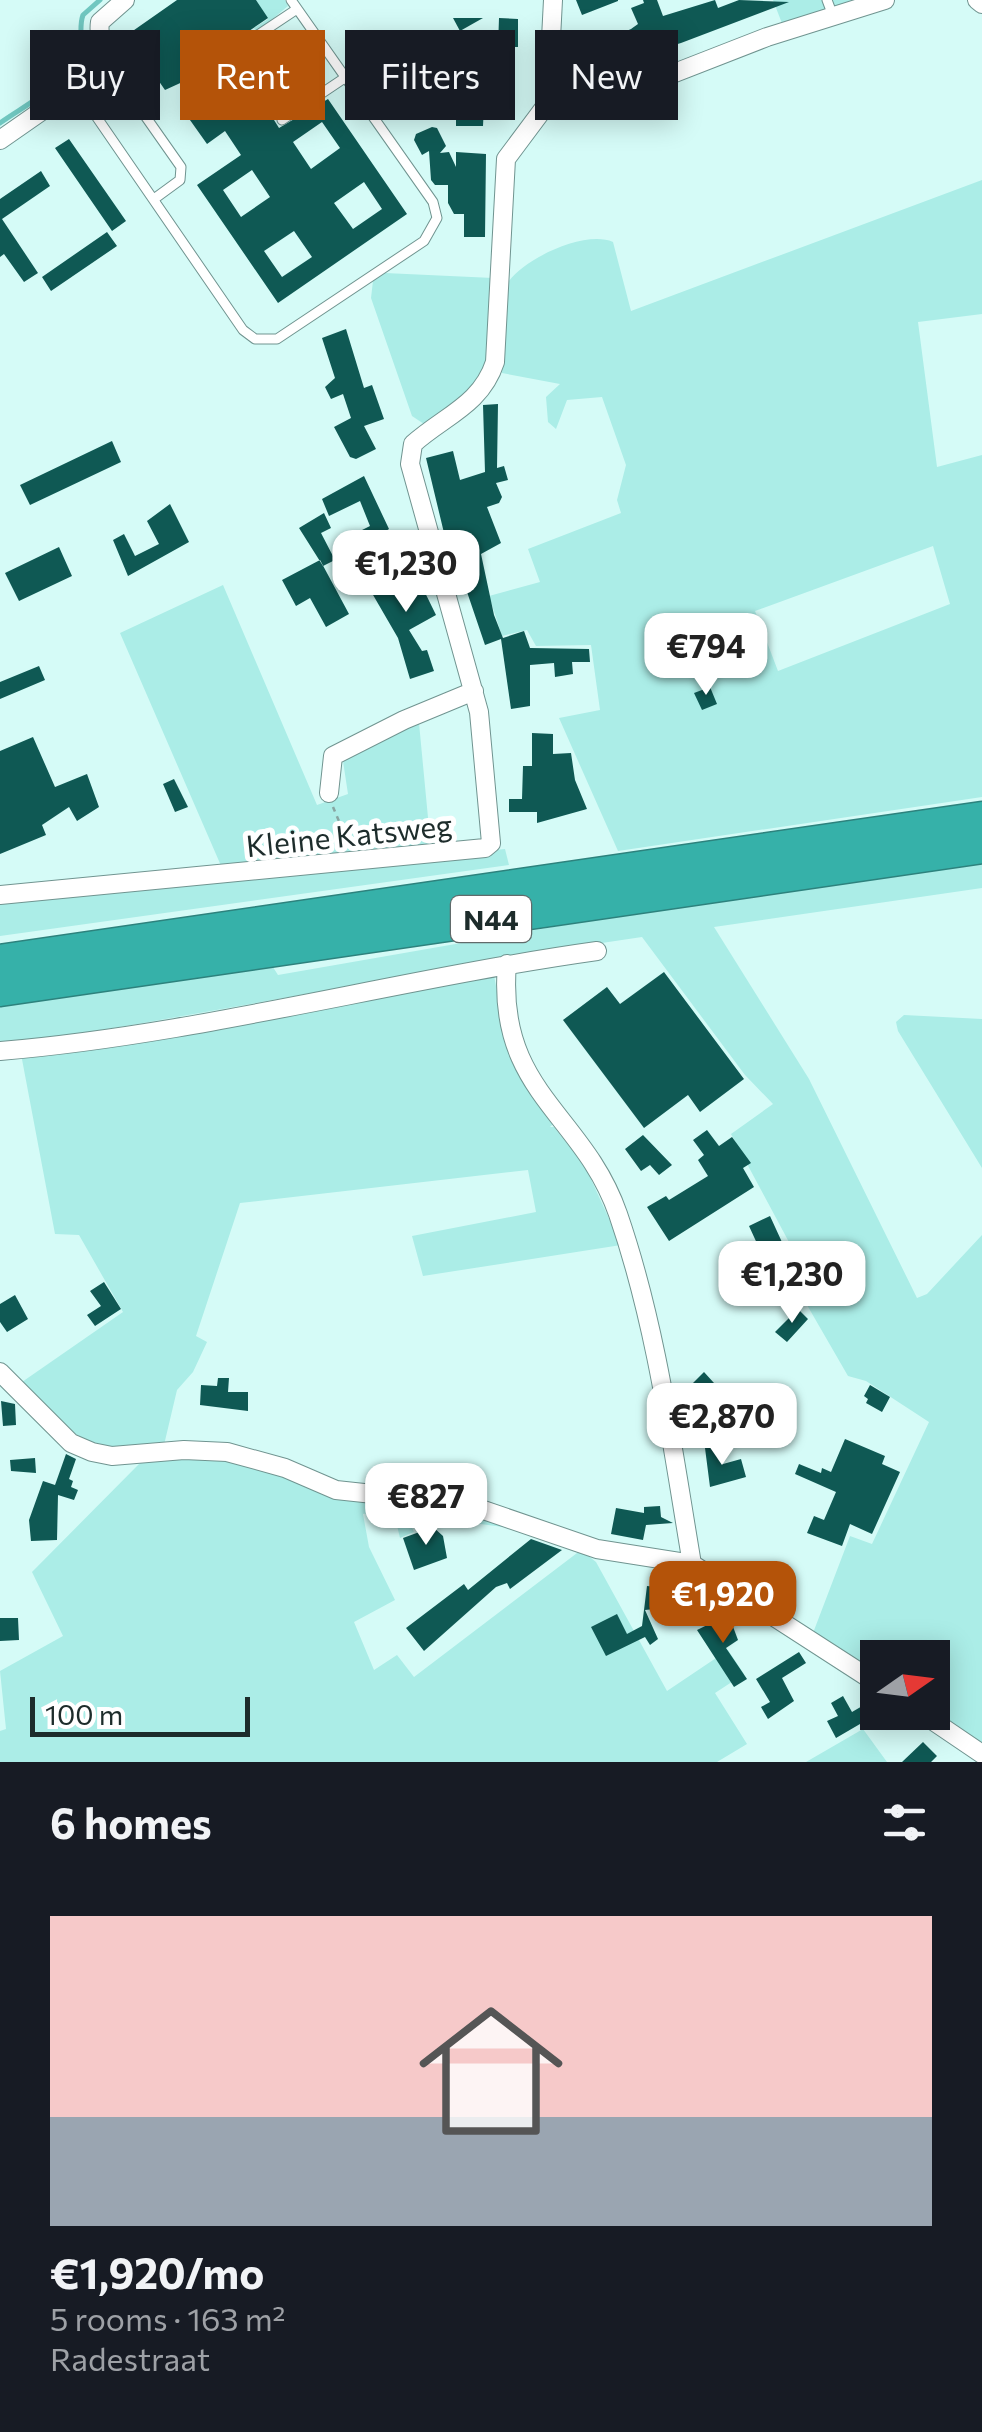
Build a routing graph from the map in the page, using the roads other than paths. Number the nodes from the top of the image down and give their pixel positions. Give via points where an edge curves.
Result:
1 (124, 0) edge
2 (553, 0) edge
3 (885, 0) edge
4 (294, 5) edge
5 (830, 8) edge
6 (100, 30) edge
7 (261, 30) edge
8 (551, 30) edge
9 (678, 70) edge
10 (345, 77) edge
11 (30, 119) edge
12 (99, 120) edge
13 (149, 120) edge
14 (375, 120) edge
15 (535, 120) edge
16 (0, 140) edge
17 (154, 200) junction
18 (474, 691) junction
19 (329, 794) road end
20 (982, 818) edge
21 (982, 846) edge
22 (0, 895) edge
23 (597, 951) dead end
24 (0, 961) edge
25 (508, 964) junction
26 (0, 990) edge
27 (0, 1051) edge
28 (0, 1372) edge
29 (692, 1564) junction
30 (860, 1672) edge
31 (947, 1730) edge
32 (982, 1754) edge

1 - 6 street via 100,22
2 - 8 street
3 - 5 street
4 - 7 lane
4 - 10 lane
5 - 9 street
11 - 16 street
12 - 17 lane
13 - 17 lane via 182,167 180,180
14 - 17 lane via 433,202 435,227 277,339 255,339 243,330
15 - 18 street, Kleine Katsweg via 506,159 490,376 468,406 413,444 414,482
18 - 19 street via 333,756
18 - 22 street, Kleine Katsweg via 485,751 491,842 486,848
20 - 24 highway, N44
21 - 26 highway, N44
23 - 25 street
25 - 27 street via 117,1040
25 - 29 street via 507,1022 514,1048 616,1208 648,1306
28 - 29 street via 71,1443 92,1452 227,1452 336,1490 466,1504 597,1549
29 - 30 street
31 - 32 street

